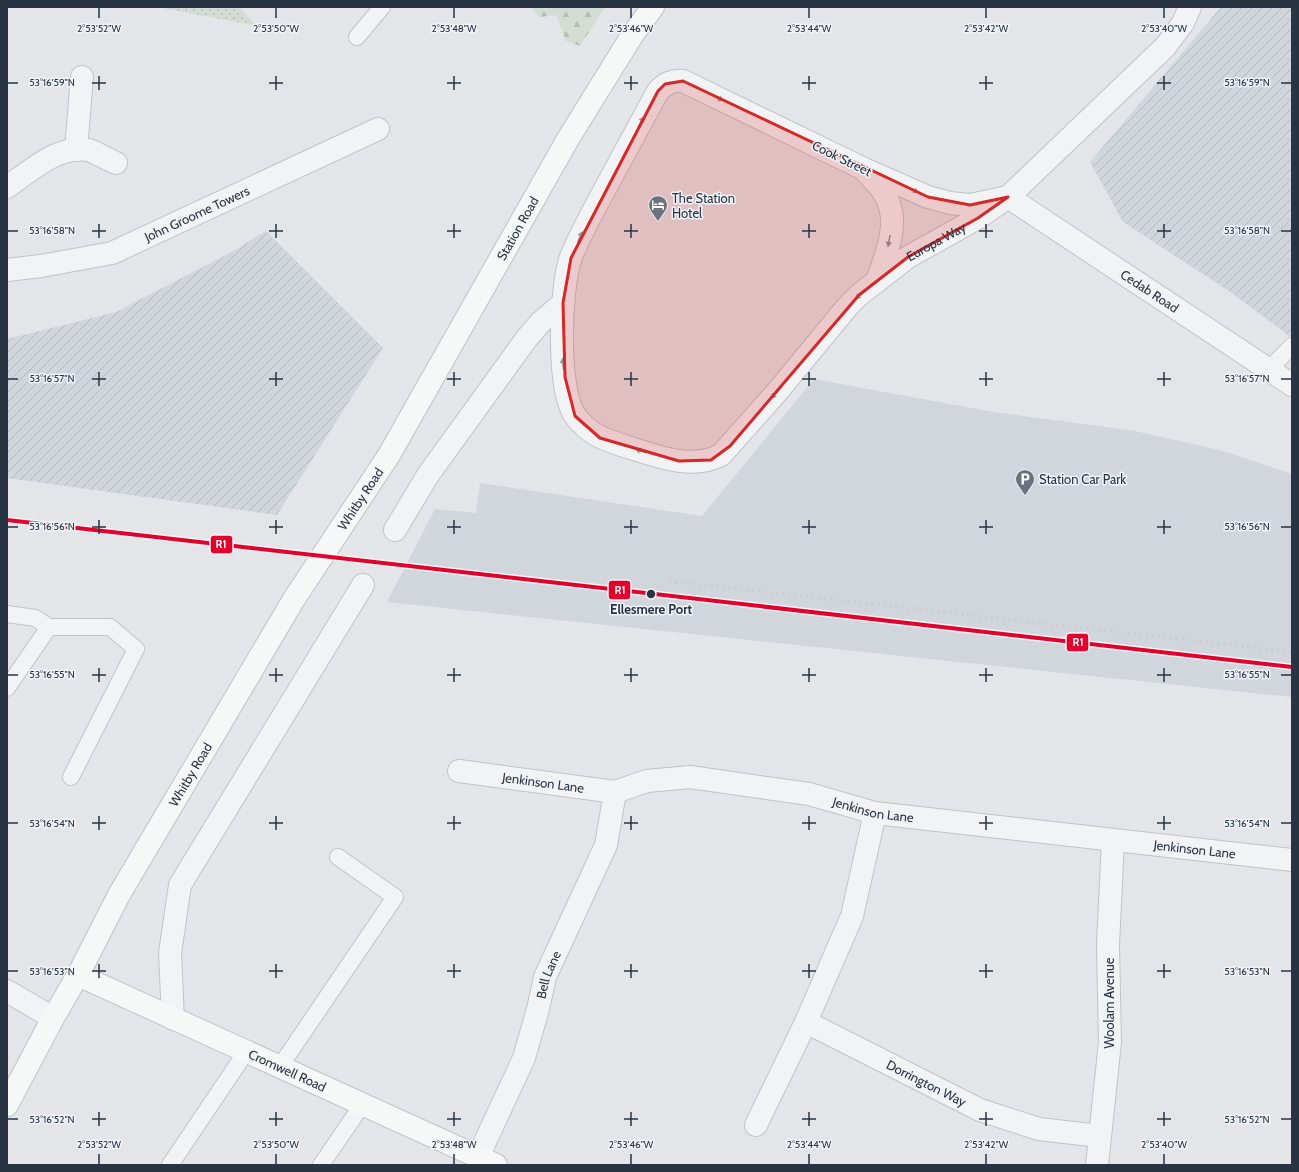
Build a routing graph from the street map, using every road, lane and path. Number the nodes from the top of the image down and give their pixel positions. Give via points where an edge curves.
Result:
1 (382, 7) edge
2 (653, 7) edge
3 (1190, 7) edge
4 (357, 37) dead end
5 (82, 77) dead end
6 (378, 129) dead end
7 (76, 150) junction
8 (116, 164) dead end
9 (864, 169) junction
10 (7, 187) edge
11 (1008, 196) junction
12 (7, 270) edge
13 (877, 281) junction
14 (563, 303) junction
15 (1292, 346) edge
16 (1268, 370) junction
17 (1292, 386) edge
18 (389, 454) joint
19 (395, 530) dead end
20 (363, 585) dead end
21 (7, 614) edge
22 (49, 627) junction
23 (7, 688) edge
24 (459, 771) dead end
25 (71, 777) dead end
26 (615, 792) junction
27 (875, 813) junction
28 (1113, 840) junction
29 (338, 857) dead end
30 (1292, 860) edge
31 (78, 975) junction
32 (7, 991) edge
33 (53, 1018) junction
34 (173, 1019) junction
35 (806, 1022) junction
36 (246, 1052) junction
37 (279, 1068) junction
38 (7, 1104) edge
39 (362, 1105) junction
40 (756, 1125) dead end
41 (1099, 1136) junction
42 (487, 1161) edge
43 (170, 1165) edge
44 (321, 1165) edge
45 (1097, 1165) edge

1 - 4 lane
2 - 18 main road, Station Road via 633,34 568,140
3 - 11 street, Europa Way via 1184,23 1165,47
5 - 7 street
6 - 12 street, John Groome Towers via 112,253
7 - 8 street via 88,150
7 - 10 street via 67,150 49,158
9 -> 11 street, Cook Street via 928,197 950,203 970,204
9 -> 13 street via 885,194 892,217 887,252
14 -> 9 street, Cook Street via 571,258 583,231 658,91 671,81 683,81
11 - 13 street, Europa Way via 978,218 908,257
11 - 16 street, Cedab Road
13 -> 14 street, Europa Way via 848,306 730,446 711,460 699,461 664,458 600,438 575,416 569,401 565,377 562,346
14 - 19 street via 527,338 428,475
15 - 16 lane
16 - 17 street, Cedab Road
18 - 31 main road, Whitby Road via 294,600 120,893
20 - 34 street via 180,885 170,953
21 - 22 lane via 35,618
22 - 23 lane
22 - 25 lane via 110,627 136,648
24 - 26 street, Jenkinson Lane
26 - 27 street, Jenkinson Lane via 647,781 690,777 809,794
26 - 42 street, Bell Lane via 606,845 545,977 524,1058
27 - 28 street, Jenkinson Lane
27 - 35 street via 852,916
28 - 30 street, Jenkinson Lane
28 - 41 street, Woolam Avenue via 1108,945 1110,1042
29 - 37 lane via 395,897
31 - 33 main road, Whitby Road
31 - 34 main road, Cromwell Road
32 - 33 street
33 - 38 main road, Whitby Road
34 - 36 main road, Cromwell Road
35 - 40 street
35 - 41 street, Dorrington Way via 980,1110 1039,1129
36 - 37 main road, Cromwell Road
36 - 43 lane
37 - 39 main road, Cromwell Road
39 - 42 main road, Cromwell Road
39 - 44 lane
41 - 45 street, Woolam Avenue

